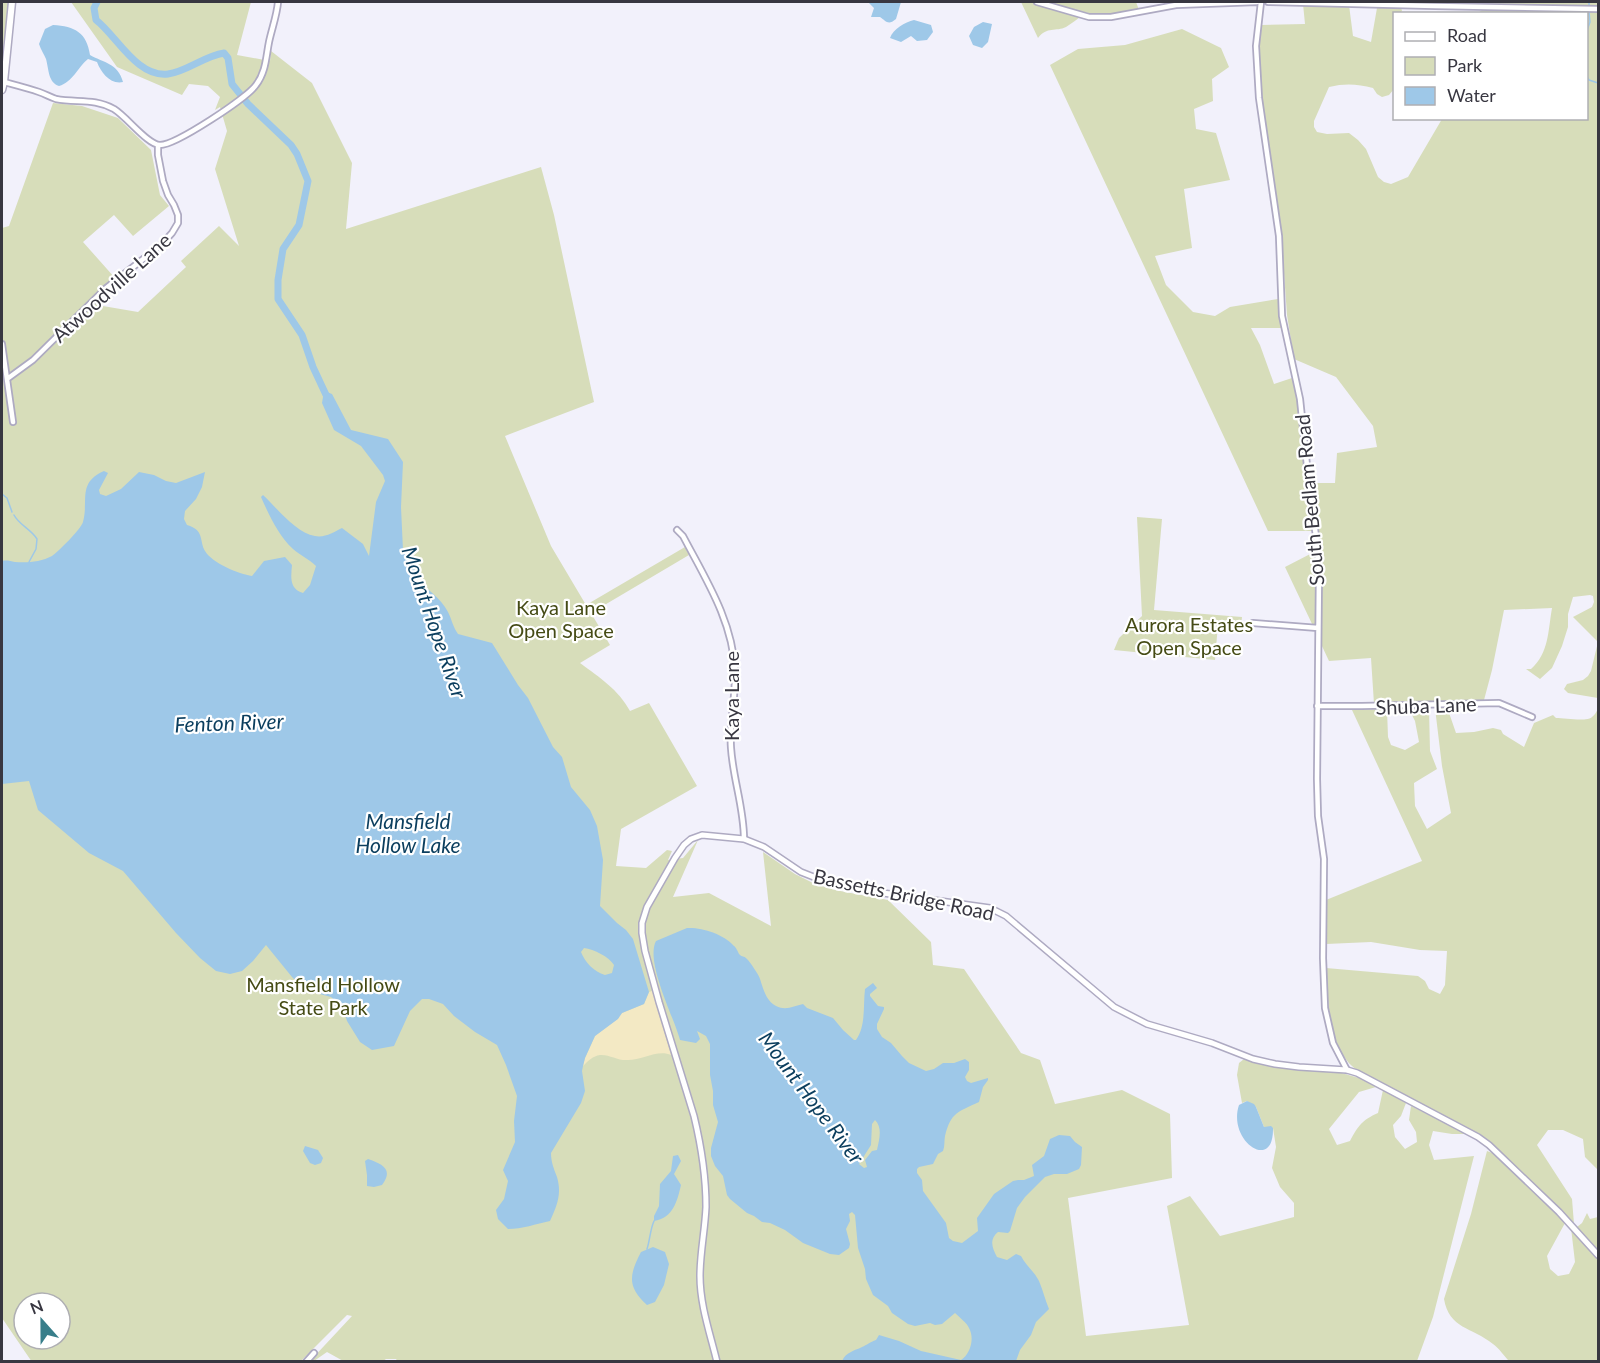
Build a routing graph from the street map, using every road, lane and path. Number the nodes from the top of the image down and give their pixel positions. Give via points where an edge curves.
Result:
1 (12, 2) edge
2 (278, 2) edge
3 (1036, 2) edge
4 (1259, 2) edge
5 (1268, 2) edge
6 (1393, 3) edge
7 (1599, 9) edge
8 (4, 82) junction
9 (2, 90) edge
10 (158, 145) junction
11 (2, 344) edge
12 (7, 379) junction
13 (13, 422) dead end
14 (677, 530) dead end
15 (1252, 622) dead end
16 (1318, 628) junction
17 (1317, 706) junction
18 (1532, 717) dead end
19 (744, 838) junction
20 (1347, 1070) junction
21 (1599, 1255) edge
22 (314, 1353) dead end
23 (306, 1362) edge
24 (717, 1362) edge

1 - 8 main road
2 - 10 street via 266,65 258,82 179,139
3 - 4 street via 1089,16 1111,17 1176,5
4 - 16 street, South Bedlam Road via 1259,98 1279,236 1282,316 1300,399 1317,542
5 - 6 street
6 - 7 street
8 - 9 main road
8 - 10 street via 55,99 103,104
10 - 12 street, Atwoodville Lane via 163,181 178,224 161,245 105,289 33,360
11 - 12 street
12 - 13 street
14 - 19 street, Kaya Lane via 717,602 733,650 731,748
15 - 16 street
16 - 17 street, South Bedlam Road
17 - 18 street, Shuba Lane via 1499,703
17 - 20 street, South Bedlam Road via 1325,1008 1333,1042
19 - 20 street, Bassetts Bridge Road via 824,881 990,908 1006,916 1114,1007 1148,1024 1253,1059
19 - 24 street, Bassetts Bridge Road via 702,835 691,839 675,858 642,923 659,1002 698,1136 706,1206 700,1282
20 - 21 street, Bassetts Bridge Road via 1489,1145
22 - 23 street

